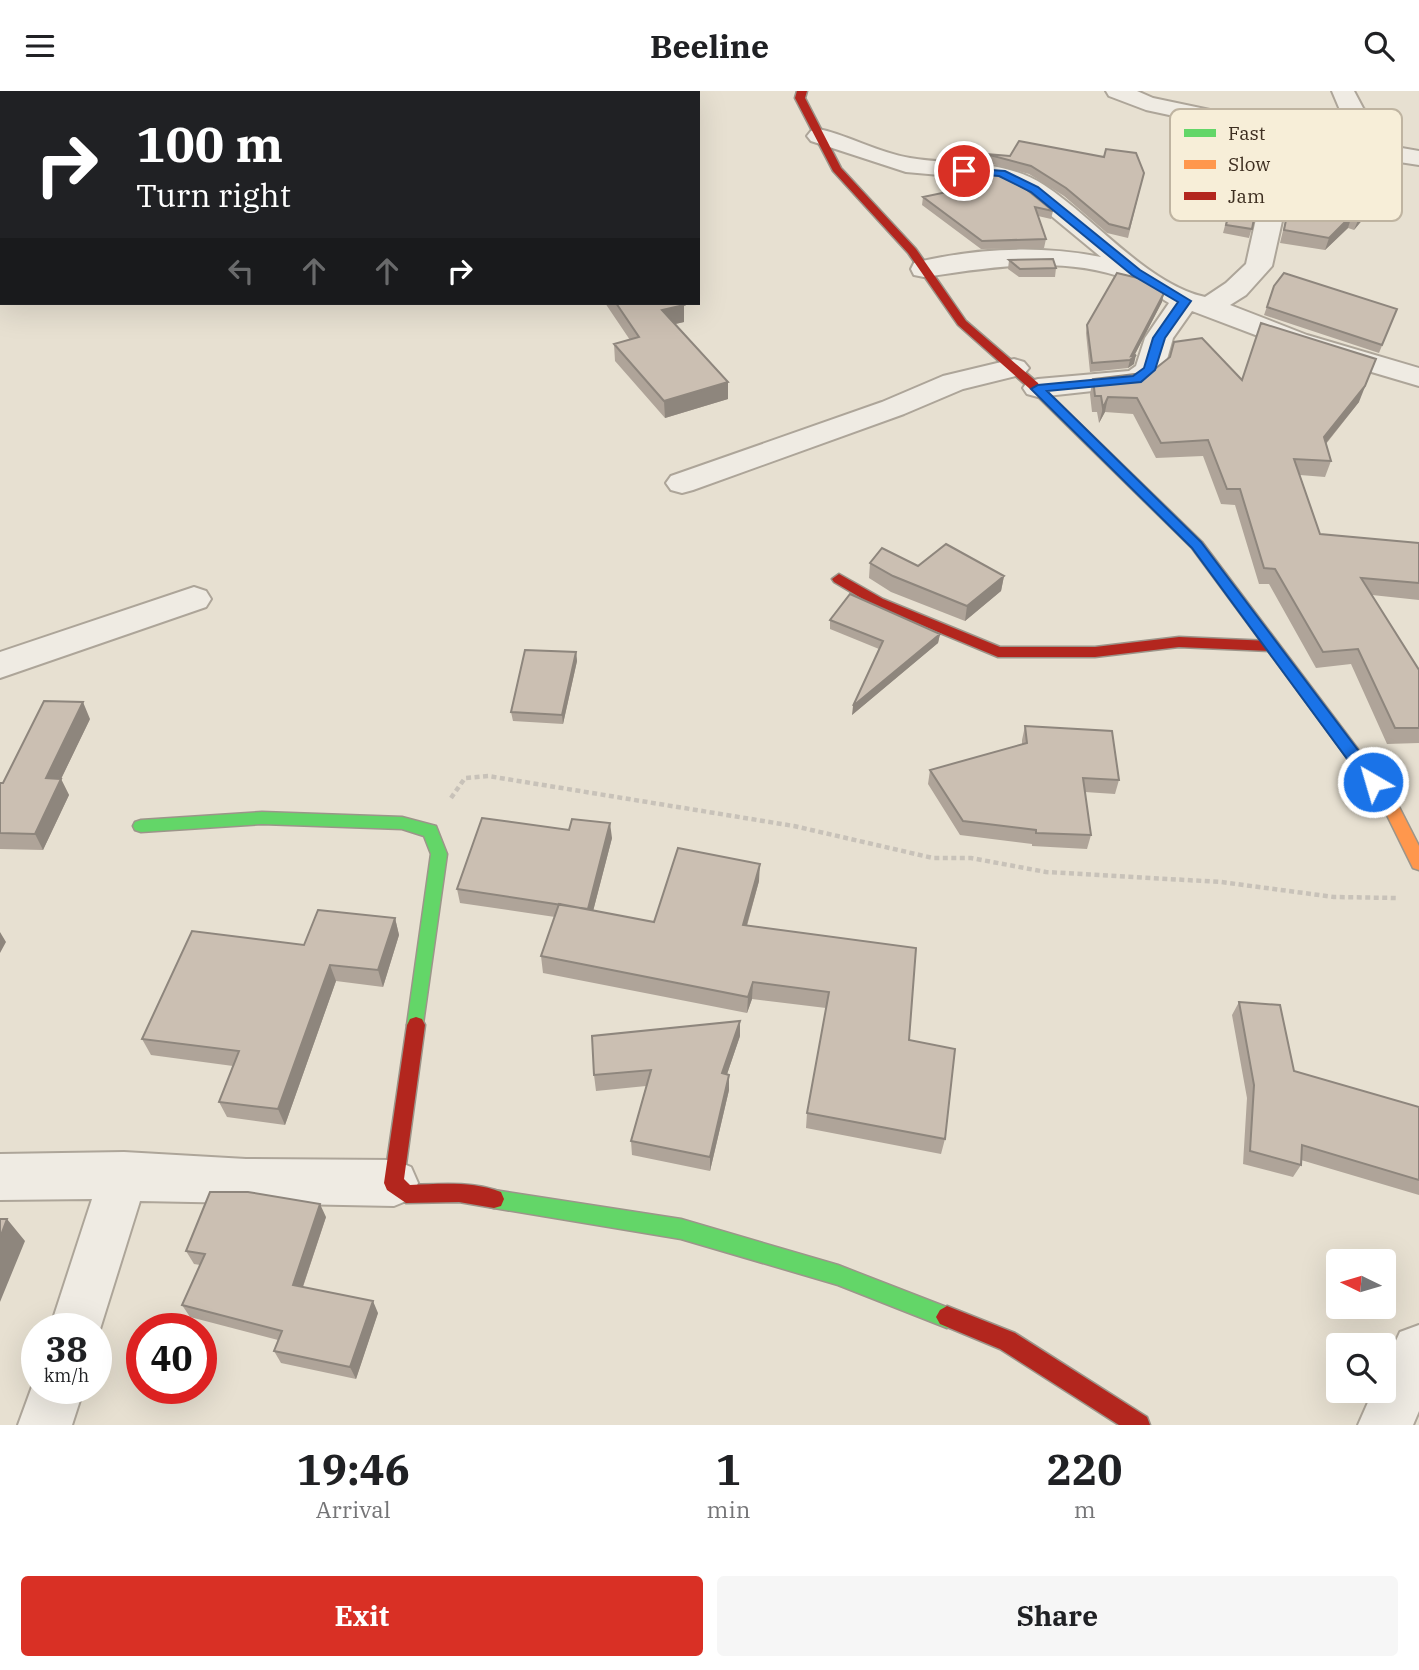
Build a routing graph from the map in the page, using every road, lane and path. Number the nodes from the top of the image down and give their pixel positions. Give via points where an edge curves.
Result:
1 (802, 91) edge
2 (1117, 91) edge
3 (1343, 91) edge
4 (1175, 109) edge
5 (1352, 109) edge
6 (819, 136) junction
7 (1269, 221) edge
8 (925, 269) junction
9 (1136, 272) junction
10 (1197, 303) junction
11 (1014, 368) junction
12 (1419, 377) edge
13 (1038, 389) junction
14 (682, 483) dead end
15 (839, 579) dead end
16 (194, 599) dead end
17 (1270, 646) junction
18 (0, 665) edge
19 (141, 826) dead end
20 (430, 831) junction
21 (1419, 863) edge
22 (1407, 899) dead end
23 (124, 1175) junction
24 (0, 1177) edge
25 (394, 1183) junction
26 (81, 1313) edge
27 (1419, 1351) edge
28 (52, 1404) edge
29 (45, 1425) edge
30 (1139, 1425) edge
31 (1385, 1425) edge

1 - 6 street via 800,98
2 - 4 street
3 - 5 street
6 - 8 street via 837,169
6 - 9 street via 906,165 1001,173 1035,190
7 - 10 street via 1259,266 1236,289
8 - 9 street via 990,259 1061,257
8 - 11 street via 962,323
9 - 10 street
10 - 12 street via 1297,341
10 - 13 street via 1159,338 1149,370 1137,379
11 - 13 street
11 - 14 street via 953,382
13 - 17 street via 1196,545
15 - 17 street via 878,602 998,652 1096,652 1179,642
16 - 18 street
17 - 21 street via 1388,801
19 - 20 street via 262,818 402,823
20 - 22 path via 465,778 488,776 794,826 933,858 971,858 1045,872 1221,883 1334,897
20 - 25 street via 439,854
23 - 24 street
23 - 25 street via 329,1185
23 - 26 street
25 - 30 street via 406,1194 459,1193 681,1229 838,1275 1007,1341
27 - 31 street
28 - 29 street

